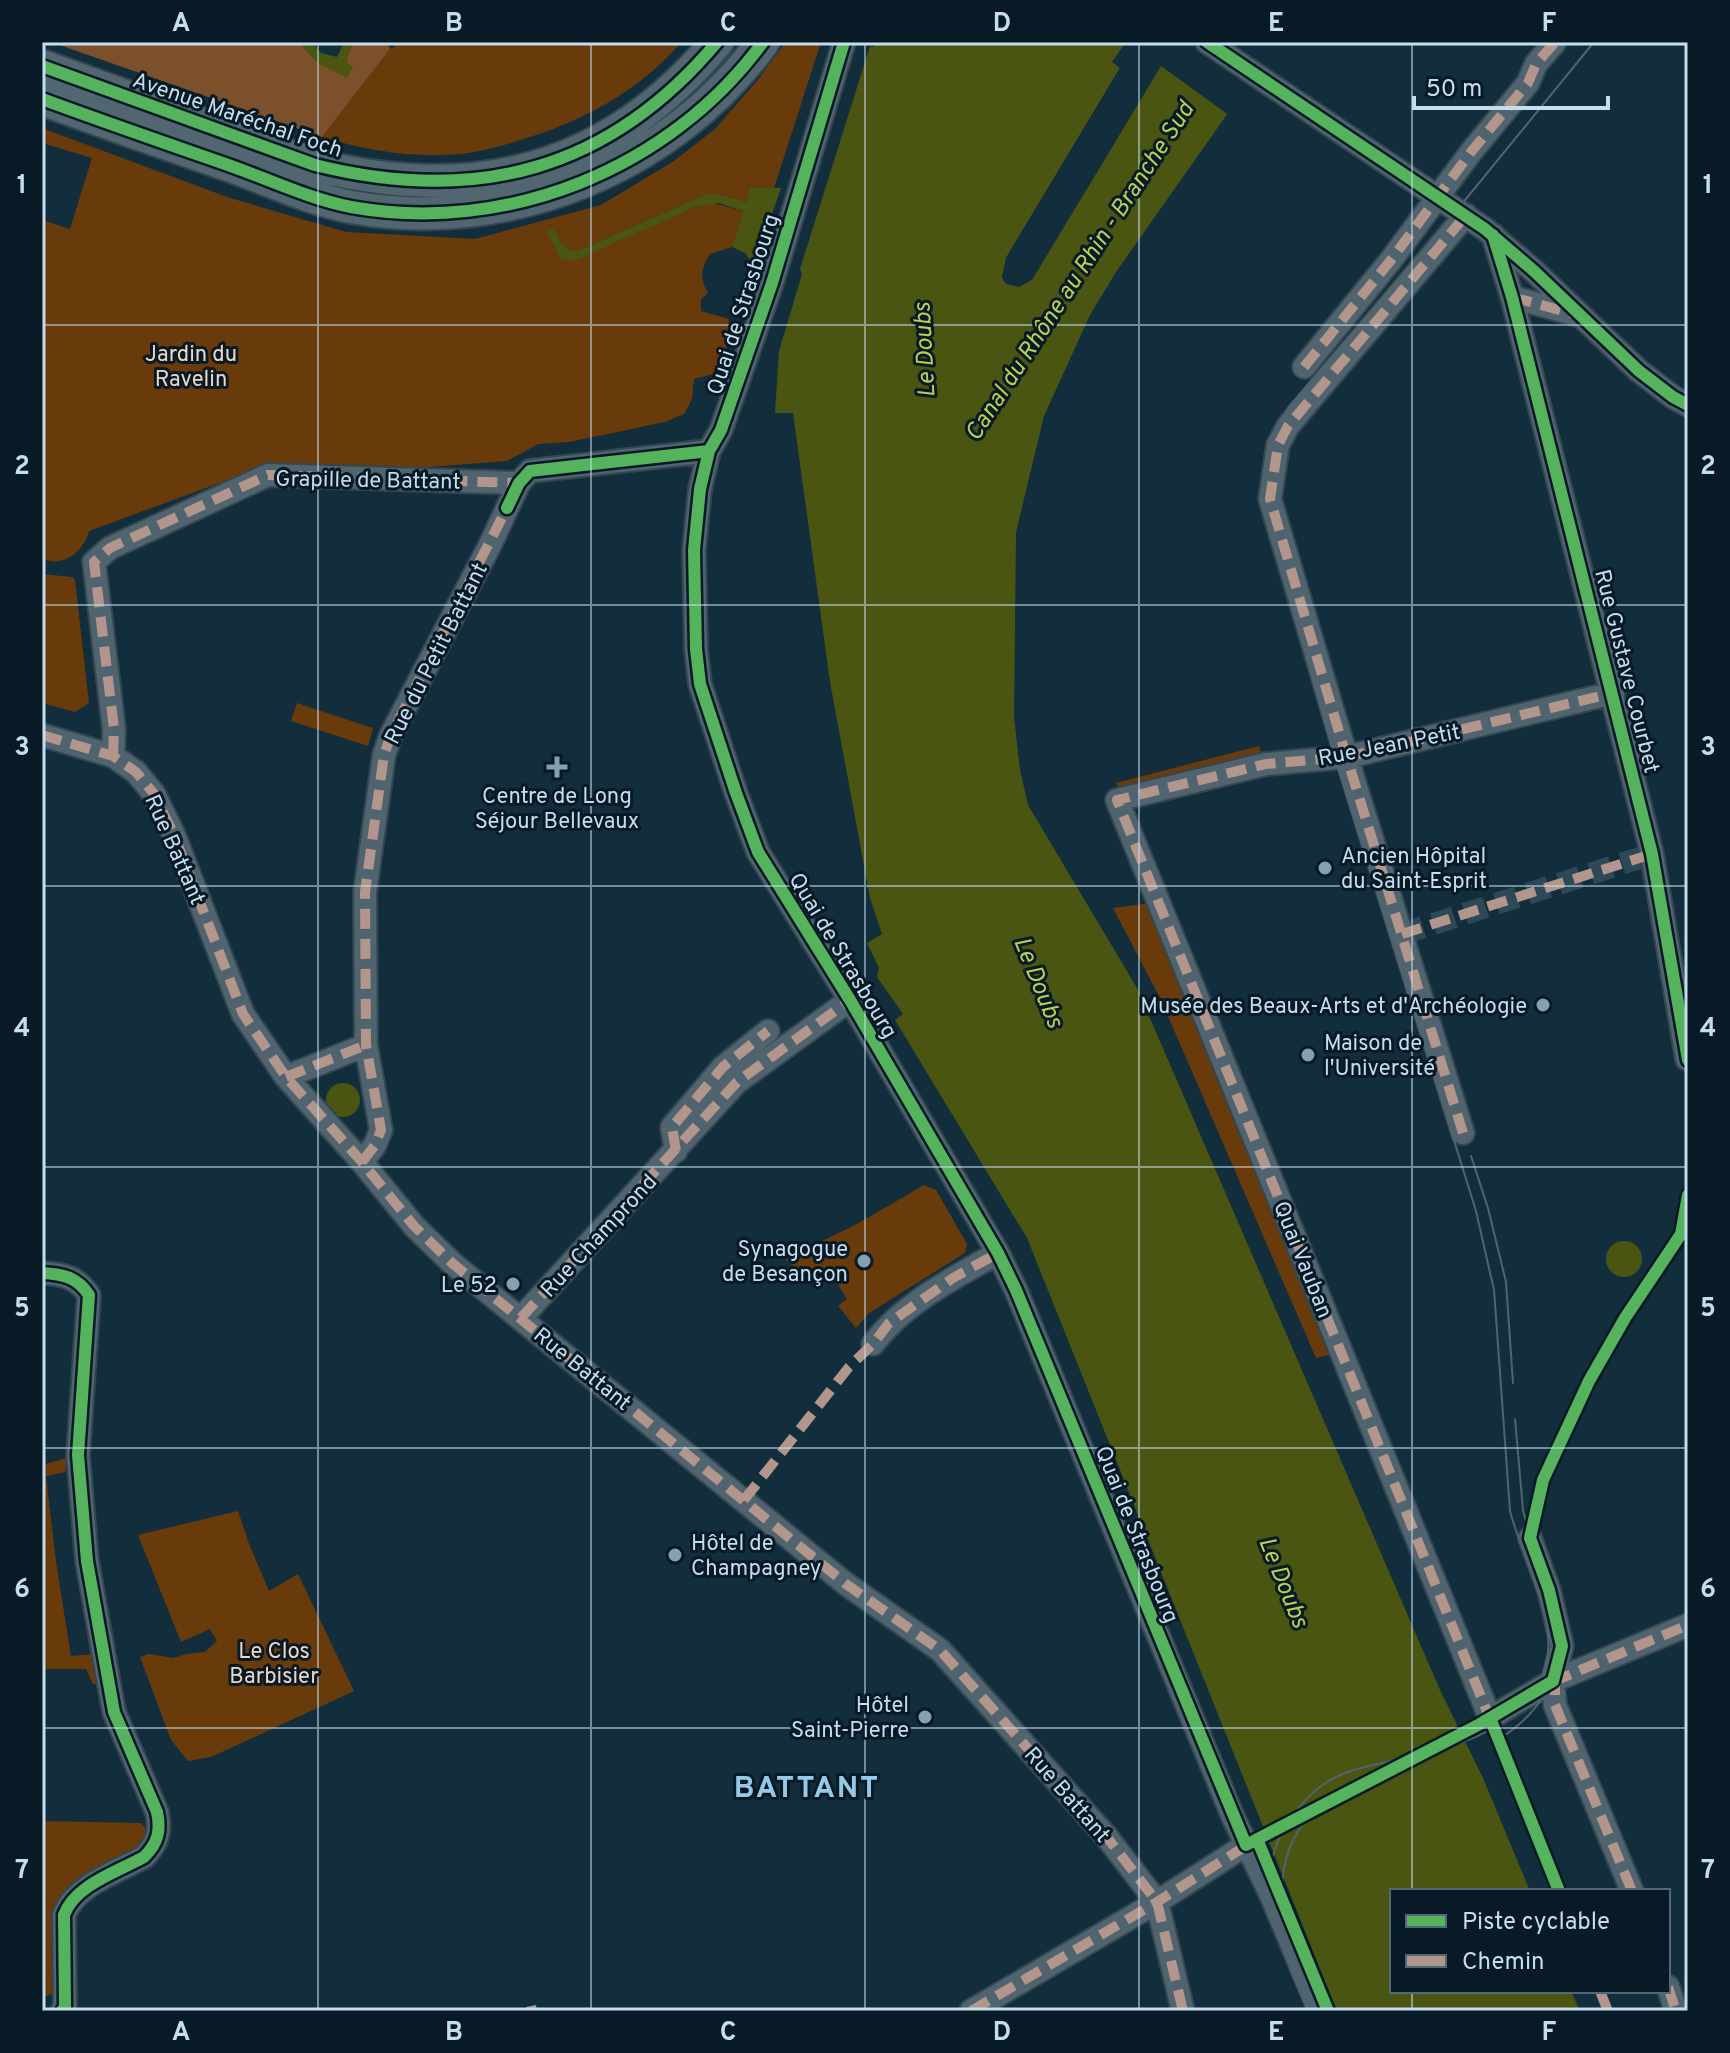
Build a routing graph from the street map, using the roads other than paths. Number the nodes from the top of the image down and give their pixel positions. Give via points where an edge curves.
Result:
1 (717, 42) edge
2 (763, 42) edge
3 (844, 42) edge
4 (1207, 42) edge
5 (1555, 42) edge
6 (42, 66) edge
7 (42, 99) edge
8 (1439, 197) junction
9 (1466, 215) junction
10 (1493, 235) junction
11 (1512, 297) junction
12 (1583, 316) junction
13 (1304, 367) dead end
14 (1688, 405) edge
15 (709, 451) junction
16 (519, 483) junction
17 (1613, 693) junction
18 (42, 735) edge
19 (113, 756) junction
20 (1347, 757) junction
21 (1117, 800) joint
22 (850, 1000) junction
23 (768, 1031) dead end
24 (366, 1045) junction
25 (1687, 1059) edge
26 (286, 1077) junction
27 (1463, 1133) dead end
28 (676, 1151) junction
29 (362, 1162) junction
30 (998, 1253) junction
31 (42, 1273) edge
32 (521, 1318) junction
33 (873, 1344) dead end
34 (1530, 1538) dead end
35 (1688, 1625) edge
36 (1553, 1681) junction
37 (1246, 1845) junction
38 (1631, 1889) edge
39 (1157, 1902) junction
40 (62, 2011) edge
41 (971, 2011) edge
42 (1183, 2011) edge
43 (1320, 2011) edge

1 - 6 main road, Avenue Maréchal Foch via 665,96 605,138 531,169 451,182 404,182 315,165
2 - 7 main road via 696,114 638,155 574,186 470,212 351,206
3 - 15 street, Quai de Strasbourg via 772,283
4 - 8 street
5 - 8 street
8 - 9 street
8 - 13 street
9 - 10 street
9 - 20 street via 1296,416 1278,445 1270,499
10 - 11 street, Rue Gustave Courbet
10 - 12 street
11 - 12 street
11 - 17 street, Rue Gustave Courbet
12 - 14 street via 1639,371
15 - 16 street via 530,471
15 - 22 street, Quai de Strasbourg via 694,550 700,684 758,852
16 - 19 street, Grapille de Battant via 268,475 110,548 94,562
16 - 24 street, Rue du Petit Battant via 384,755 366,881
17 - 20 street, Rue Jean Petit
17 - 25 street, Rue Gustave Courbet via 1652,854
18 - 19 street, Rue Battant
19 - 26 street, Rue Battant via 154,794 243,1014
20 - 21 street, Rue Jean Petit via 1266,764
20 - 27 street
21 - 36 street, Quai Vauban via 1490,1718
22 - 28 street, Rue Champrond via 737,1082
22 - 30 street, Quai de Strasbourg
23 - 28 street via 723,1067 672,1127
24 - 26 street
24 - 29 street, Rue du Petit Battant via 381,1130
26 - 29 street, Rue Battant
28 - 32 street, Rue Champrond
29 - 32 street, Rue Battant via 414,1226
30 - 33 street via 889,1323
30 - 37 street, Quai de Strasbourg
31 - 40 street via 63,1274 80,1282 89,1295 78,1455 87,1561 114,1712 160,1828 144,1857 69,1903 64,1915
32 - 39 street, Rue Battant via 846,1584 940,1650 1106,1836
34 - 36 street via 1562,1646
35 - 36 street
36 - 38 street via 1555,1705
37 - 39 street
37 - 43 street, Quai de Strasbourg
39 - 41 street
39 - 42 street

